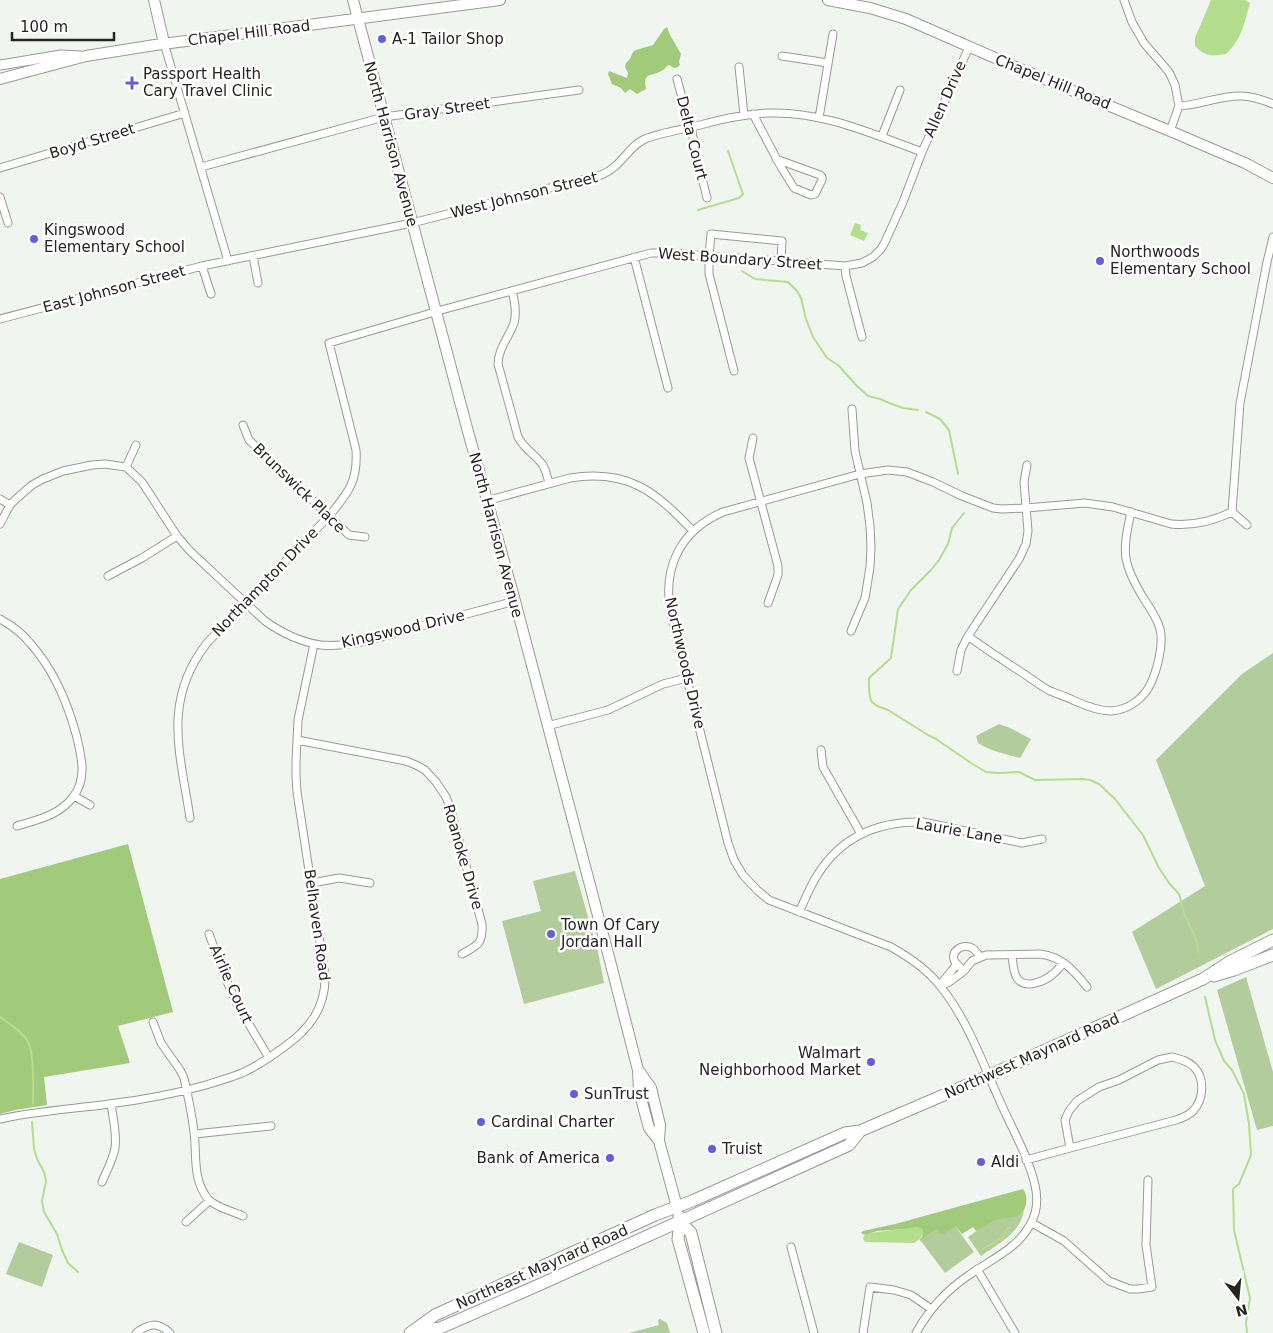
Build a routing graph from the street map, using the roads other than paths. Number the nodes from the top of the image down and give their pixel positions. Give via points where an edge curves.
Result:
1 (154, 0) edge
2 (353, 0) edge
3 (500, 0) edge
4 (828, 0) edge
5 (1124, 0) edge
6 (870, 4) edge
7 (358, 19) junction
8 (833, 34) dead end
9 (164, 43) junction
10 (969, 47) junction
11 (86, 56) junction
12 (782, 56) dead end
13 (828, 63) junction
14 (0, 64) edge
15 (739, 67) dead end
16 (0, 79) edge
17 (677, 79) dead end
18 (579, 90) dead end
19 (900, 90) dead end
20 (1273, 104) edge
21 (1179, 106) junction
22 (185, 113) junction
23 (752, 114) junction
24 (744, 115) junction
25 (384, 117) junction
26 (819, 118) junction
27 (690, 127) junction
28 (1170, 131) junction
29 (882, 136) junction
30 (922, 152) junction
31 (776, 159) junction
32 (201, 167) junction
33 (0, 168) edge
34 (1273, 178) edge
35 (0, 197) edge
36 (707, 198) dead end
37 (8, 223) dead end
38 (412, 223) junction
39 (1273, 237) edge
40 (253, 256) junction
41 (709, 256) junction
42 (634, 257) junction
43 (228, 261) junction
44 (781, 261) junction
45 (202, 266) junction
46 (845, 266) junction
47 (258, 283) dead end
48 (512, 291) junction
49 (211, 294) dead end
50 (436, 312) junction
51 (0, 319) edge
52 (862, 337) dead end
53 (332, 351) joint
54 (734, 371) dead end
55 (668, 388) dead end
56 (852, 409) dead end
57 (243, 425) dead end
58 (753, 438) dead end
59 (136, 445) dead end
60 (1027, 464) dead end
61 (126, 467) junction
62 (860, 474) junction
63 (549, 483) junction
64 (0, 499) edge
65 (486, 501) junction
66 (761, 502) junction
67 (10, 505) junction
68 (1026, 508) junction
69 (1131, 512) junction
70 (1232, 512) junction
71 (329, 516) junction
72 (0, 524) edge
73 (1247, 525) dead end
74 (693, 531) junction
75 (177, 536) junction
76 (365, 537) dead end
77 (108, 576) dead end
78 (515, 601) junction
79 (245, 603) junction
80 (768, 603) dead end
81 (0, 619) edge
82 (851, 631) dead end
83 (968, 636) junction
84 (314, 644) junction
85 (957, 671) dead end
86 (687, 678) junction
87 (547, 726) junction
88 (297, 740) junction
89 (821, 750) dead end
90 (74, 796) junction
91 (90, 805) dead end
92 (190, 818) dead end
93 (16, 826) dead end
94 (861, 834) junction
95 (1042, 838) dead end
96 (312, 883) junction
97 (370, 883) dead end
98 (799, 912) junction
99 (209, 934) dead end
100 (1273, 940) edge
101 (462, 954) dead end
102 (1012, 955) junction
103 (1273, 955) edge
104 (980, 957) junction
105 (1064, 962) junction
106 (957, 964) junction
107 (964, 971) junction
108 (1203, 979) junction
109 (940, 985) junction
110 (1087, 987) dead end
111 (154, 1022) dead end
112 (269, 1058) junction
113 (988, 1076) junction
114 (187, 1090) junction
115 (111, 1104) junction
116 (0, 1119) edge
117 (271, 1126) dead end
118 (860, 1131) junction
119 (194, 1134) junction
120 (1070, 1148) junction
121 (1026, 1160) junction
122 (1148, 1180) dead end
123 (102, 1182) dead end
124 (209, 1201) junction
125 (677, 1207) junction
126 (243, 1216) dead end
127 (680, 1221) junction
128 (186, 1222) dead end
129 (1032, 1223) junction
130 (791, 1247) dead end
131 (977, 1269) junction
132 (931, 1309) junction
133 (136, 1333) edge
134 (170, 1333) edge
135 (410, 1333) edge
136 (704, 1333) edge
137 (716, 1333) edge
138 (814, 1333) edge
139 (863, 1333) edge
140 (916, 1333) edge
141 (1015, 1333) edge

1 - 9 main road
2 - 7 main road, North Harrison Avenue
3 - 7 main road, Chapel Hill Road
4 - 6 main road, Chapel Hill Road
5 - 21 street via 1144,43 1172,78
6 - 10 main road, Chapel Hill Road
7 - 9 main road, Chapel Hill Road
7 - 25 main road, North Harrison Avenue
8 - 13 street
9 - 11 main road, Chapel Hill Road
9 - 22 street
10 - 28 main road, Chapel Hill Road
10 - 30 street, Allen Drive
11 - 14 street via 61,55
11 - 16 main road, Chapel Hill Road
12 - 13 street
13 - 26 street
15 - 24 street
17 - 27 street, Delta Court
18 - 25 street, Gray Street
19 - 29 street
20 - 21 street via 1241,96
21 - 28 street
22 - 32 street
22 - 33 street, Boyd Street
23 - 24 street, West Johnson Street
23 - 26 street, West Johnson Street via 786,113
23 - 31 street
24 - 27 street, West Johnson Street
25 - 32 street, Gray Street
25 - 38 main road, North Harrison Avenue
26 - 29 street, West Johnson Street
27 - 36 street, Delta Court
27 - 38 street, West Johnson Street via 642,141 604,174
28 - 34 main road, Chapel Hill Road
29 - 30 street, West Johnson Street
30 - 46 street, West Boundary Street via 881,249 866,261
31 - 31 street via 794,188 815,194 822,178 820,175
32 - 43 street
35 - 37 street
38 - 40 street, West Johnson Street
38 - 50 main road, North Harrison Avenue
39 - 70 street via 1240,403
40 - 43 street, West Johnson Street
40 - 47 street
41 - 42 street, West Boundary Street via 661,252
41 - 44 street, West Boundary Street
41 - 44 street via 712,234 782,241
41 - 54 street via 709,274
42 - 48 street, West Boundary Street
42 - 55 street
43 - 45 street, East Johnson Street
44 - 46 street, West Boundary Street
45 - 49 street
45 - 51 street, East Johnson Street
46 - 52 street
48 - 50 street, West Boundary Street
48 - 63 street via 516,312 514,324 498,364 518,437 524,448 542,464
50 - 53 street, West Boundary Street via 329,343
50 - 65 main road, North Harrison Avenue
53 - 71 street, Northampton Drive via 357,460 347,495
56 - 62 street
57 - 71 street, Brunswick Place via 249,440
58 - 66 street via 750,458
59 - 61 street
60 - 68 street via 1024,482
61 - 67 street via 105,464 63,471 32,485
61 - 75 street, Kingswood Drive via 142,482
62 - 66 street, Northwoods Drive
62 - 68 street, Northwoods Drive via 888,470 907,472 993,508
62 - 82 street via 870,526 870,567 865,598
63 - 65 street
63 - 74 street via 593,475 628,481 658,497
64 - 67 street
65 - 78 main road, North Harrison Avenue
66 - 74 street, Northwoods Drive via 714,516
66 - 80 street via 778,566
67 - 72 street
68 - 69 street, Northwoods Drive via 1085,502
68 - 83 street via 1028,531 1024,550
69 - 70 street, Northwoods Drive via 1178,525
69 - 83 street via 1126,539 1127,564 1156,619 1161,638 1152,682 1138,701 1112,711 1086,706 1050,691
70 - 73 street
71 - 76 street, Brunswick Place via 349,535
71 - 79 street, Northampton Drive
74 - 86 street, Northwoods Drive via 672,563 668,589
75 - 77 street
75 - 79 street, Kingswood Drive
78 - 84 street, Kingswood Drive via 358,642
78 - 87 main road, North Harrison Avenue
79 - 84 street, Kingswood Drive via 279,631
79 - 92 street, Northampton Drive via 200,652 180,697 178,739
81 - 90 street via 29,641 63,694 82,761 82,776
83 - 85 street
84 - 88 street, Belhaven Road
86 - 87 street via 662,684 608,710
86 - 98 street, Northwoods Drive via 734,860 743,875 763,895
87 - 125 main road, North Harrison Avenue via 638,1070 651,1088 660,1125 659,1141
88 - 96 street, Belhaven Road via 297,792
88 - 101 street, Roanoke Drive via 406,761 425,770 436,782 450,807 482,924 477,946
89 - 94 street via 823,768
90 - 91 street
90 - 93 street via 54,813
94 - 95 street, Laurie Lane via 880,826 923,822 1022,843
94 - 98 street, Laurie Lane via 835,852 822,867
96 - 97 street via 339,878
96 - 112 street, Belhaven Road via 325,993 309,1026
98 - 109 street, Northwoods Drive via 891,947
99 - 112 street, Airlie Court via 236,1004
100 - 108 main road, Northwest Maynard Road
102 - 104 street
102 - 105 street via 1048,955
102 - 105 street via 1018,979 1028,984 1052,976
103 - 108 main road, Northwest Maynard Road
104 - 106 street via 970,946 961,947 954,952
104 - 107 street
105 - 110 street
106 - 107 street
106 - 109 street
107 - 109 street
108 - 113 main road, Northwest Maynard Road
109 - 113 street, Northwoods Drive via 963,1019
111 - 114 street via 161,1043 180,1070
112 - 114 street, Belhaven Road via 242,1073
113 - 118 main road, Northwest Maynard Road
113 - 121 street, Northwoods Drive
114 - 115 street, Belhaven Road
114 - 119 street
115 - 116 street, Belhaven Road
115 - 123 street via 115,1147
117 - 119 street
118 - 125 main road, Northwest Maynard Road via 845,1133
118 - 127 main road, Northwest Maynard Road via 849,1145
119 - 124 street via 196,1173
120 - 120 street via 1189,1114 1198,1105 1202,1092 1197,1071 1184,1060 1162,1058 1092,1090 1066,1115
120 - 121 street
121 - 129 street, Northwoods Drive via 1037,1195
122 - 129 street via 1146,1245 1152,1287 1130,1289 1109,1281 1064,1241
124 - 126 street
124 - 128 street
125 - 127 main road, North Harrison Avenue
125 - 135 main road, Northeast Maynard Road via 435,1315
127 - 135 main road, Northeast Maynard Road via 440,1328
127 - 136 main road, North Harrison Avenue via 678,1239
127 - 137 main road, North Harrison Avenue via 690,1233
129 - 131 street via 1008,1250
130 - 138 street
131 - 132 street
131 - 141 street
132 - 139 street via 910,1295 870,1287
132 - 140 street
133 - 134 street via 149,1325 157,1325

